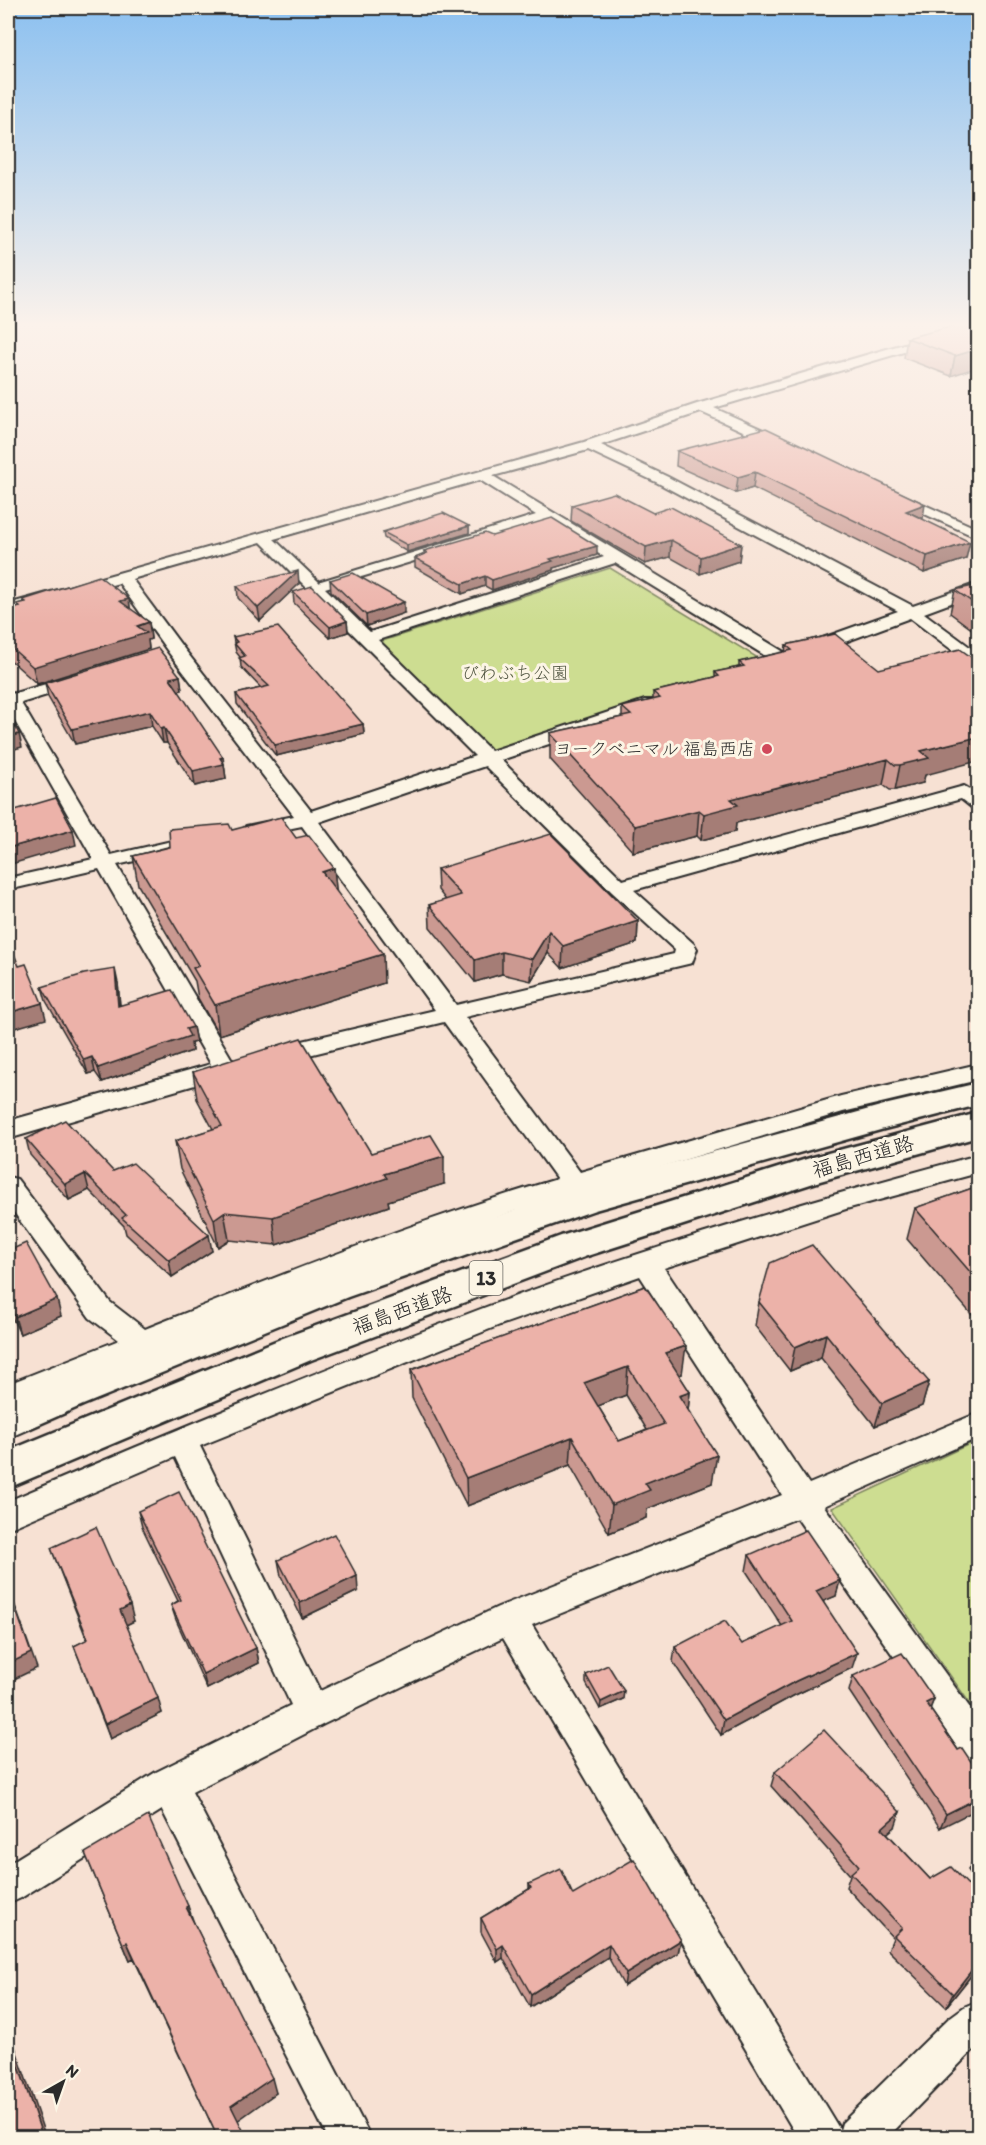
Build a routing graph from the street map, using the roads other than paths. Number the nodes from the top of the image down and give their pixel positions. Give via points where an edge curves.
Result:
1 (651, 424) edge
2 (739, 424) edge
3 (589, 445) junction
4 (798, 451) edge
5 (481, 475) junction
6 (883, 490) edge
7 (548, 516) junction
8 (978, 534) edge
9 (263, 536) junction
10 (616, 558) junction
11 (122, 576) junction
12 (316, 587) junction
13 (978, 588) edge
14 (8, 609) edge
15 (912, 612) junction
16 (365, 639) junction
17 (175, 649) junction
18 (153, 656) edge
19 (783, 659) junction
20 (978, 661) edge
21 (762, 666) edge
22 (99, 673) edge
23 (669, 698) edge
24 (9, 700) edge
25 (490, 759) junction
26 (978, 803) edge
27 (307, 819) junction
28 (240, 833) edge
29 (206, 840) edge
30 (105, 861) junction
31 (8, 884) edge
32 (619, 888) junction
33 (451, 1014) junction
34 (243, 1063) junction
35 (978, 1072) edge
36 (978, 1094) edge
37 (978, 1125) edge
38 (8, 1130) edge
39 (978, 1164) edge
40 (574, 1183) junction
41 (8, 1186) edge
42 (646, 1263) junction
43 (142, 1342) junction
44 (8, 1397) edge
45 (8, 1421) edge
46 (978, 1425) edge
47 (182, 1441) junction
48 (8, 1470) edge
49 (803, 1501) junction
50 (8, 1515) edge
51 (510, 1618) junction
52 (312, 1712) junction
53 (978, 1748) edge
54 (169, 1785) junction
55 (8, 1885) edge
56 (975, 2029) edge
57 (350, 2138) edge
58 (822, 2138) edge
59 (857, 2138) edge

1 - 3 street
2 - 4 street
3 - 5 street
3 - 15 street
5 - 7 street
5 - 9 street
6 - 8 street
7 - 10 street
7 - 12 street
9 - 11 street
9 - 12 street
10 - 16 street
10 - 19 street
11 - 14 street
11 - 17 street
12 - 16 street
13 - 15 street
15 - 19 street
15 - 20 street
16 - 25 street
17 - 18 street
17 - 27 street
19 - 21 street
22 - 24 street
23 - 25 street
24 - 30 street
25 - 27 street
25 - 32 street
26 - 32 street via 964,792
27 - 28 street
27 - 33 street
29 - 30 street
30 - 31 street
30 - 34 street
32 - 33 street via 686,949 684,958
33 - 34 street
33 - 40 street
34 - 38 street
35 - 40 street via 841,1104
36 - 45 highway, 福島西道路 / 13 via 586,1199 335,1287
37 - 48 highway, 福島西道路 / 13 via 813,1170 574,1246 297,1349
39 - 42 street via 842,1201
40 - 43 street via 303,1277
41 - 43 street via 100,1310
42 - 47 street via 490,1317
42 - 49 street
43 - 44 street
46 - 49 street
47 - 50 street
47 - 52 street
49 - 51 street
49 - 53 street
51 - 52 street
51 - 58 street
52 - 54 street
54 - 55 street
54 - 57 street
56 - 59 street

